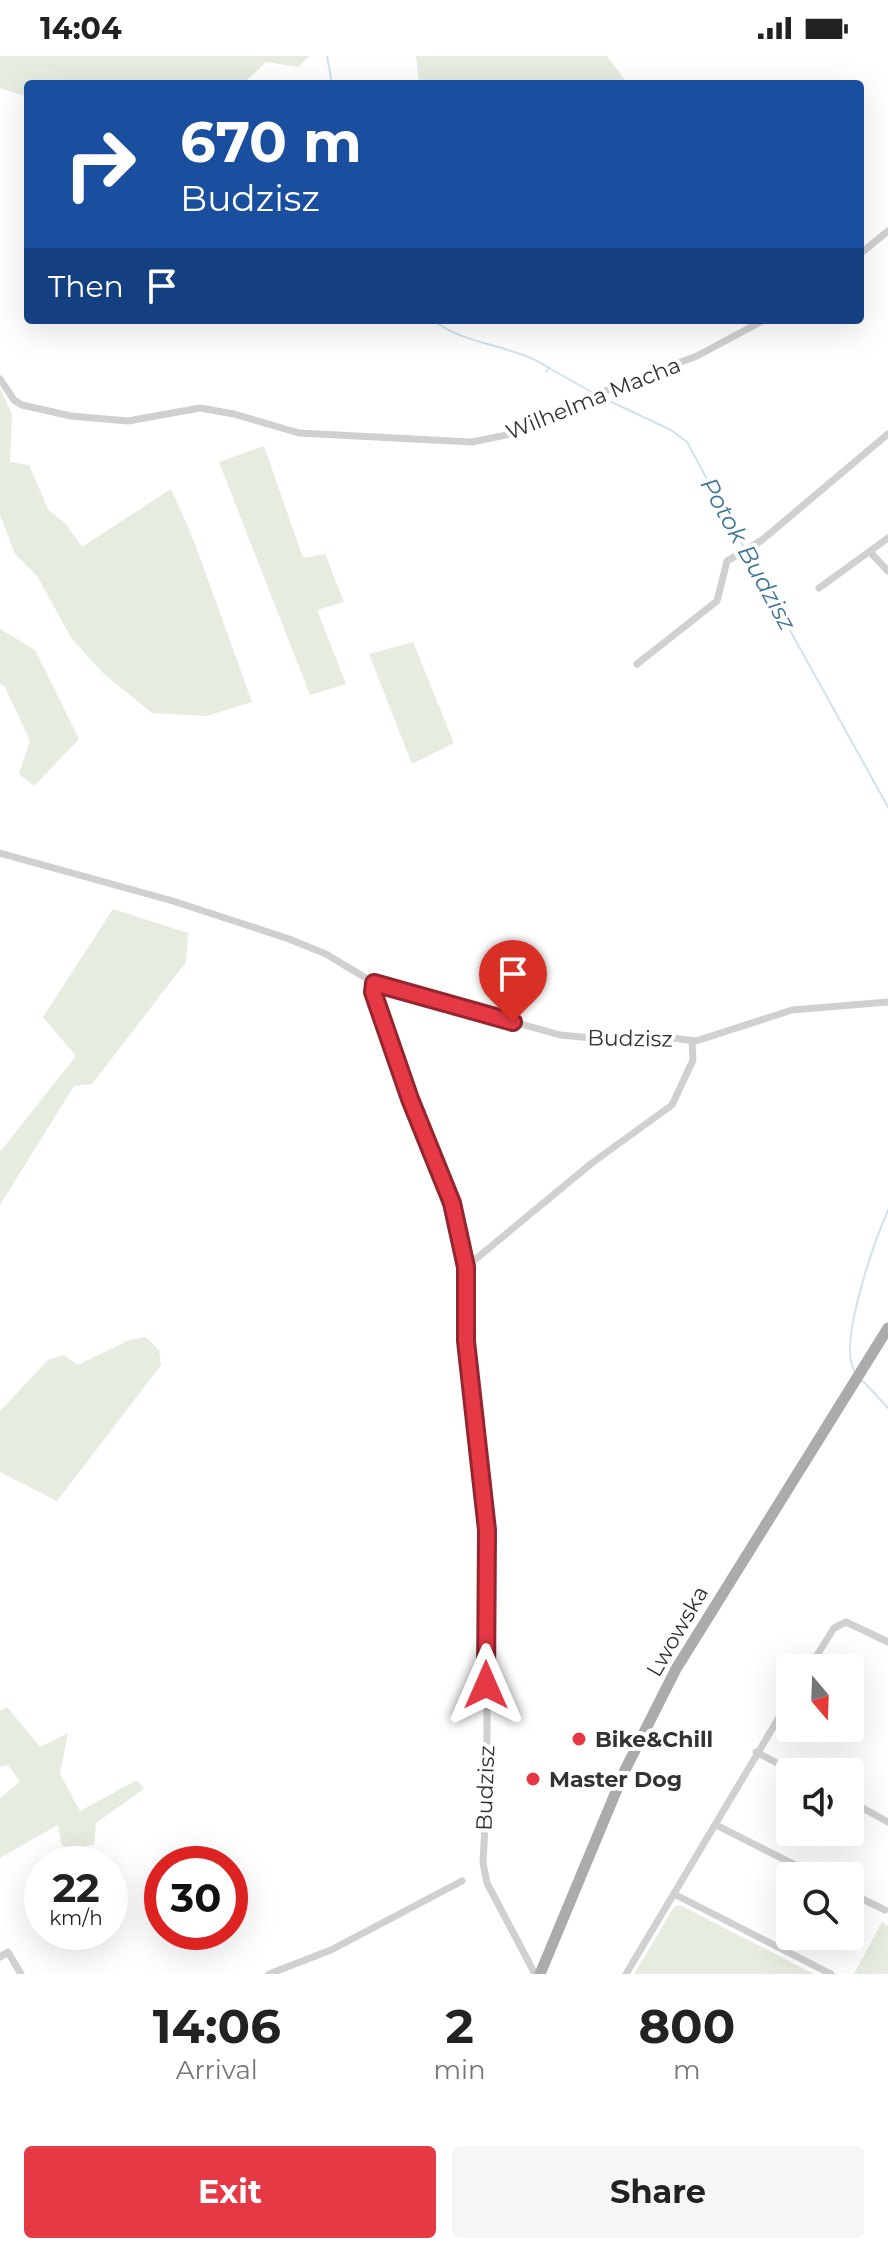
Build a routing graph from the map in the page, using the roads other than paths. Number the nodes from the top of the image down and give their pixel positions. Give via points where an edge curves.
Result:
1 (888, 231) edge
2 (864, 251) edge
3 (757, 324) edge
4 (0, 379) edge
5 (888, 434) edge
6 (888, 538) edge
7 (870, 552) junction
8 (888, 571) edge
9 (819, 588) dead end
10 (637, 664) dead end
11 (0, 853) edge
12 (374, 983) junction
13 (888, 1002) edge
14 (692, 1041) junction
15 (466, 1267) junction
16 (888, 1328) edge
17 (888, 1642) edge
18 (819, 1654) edge
19 (776, 1721) edge
20 (756, 1752) junction
21 (776, 1763) edge
22 (864, 1809) edge
23 (888, 1822) edge
24 (716, 1825) junction
25 (789, 1862) edge
26 (462, 1881) dead end
27 (674, 1894) junction
28 (864, 1900) edge
29 (885, 1910) dead end
30 (565, 1915) junction
31 (0, 1957) edge
32 (21, 1974) edge
33 (269, 1974) edge
34 (538, 1974) edge
35 (547, 1974) edge
36 (626, 1974) edge
37 (831, 1974) edge

1 - 2 street
3 - 4 street, Wilhelma Macha via 697,356 521,432 457,443 299,433 200,408 128,421 71,416 22,405
5 - 10 street via 727,561 721,594 711,608
6 - 7 street
7 - 8 street
7 - 9 street
11 - 12 street, Budzisz via 289,939
12 - 14 street, Budzisz via 560,1035 649,1035
12 - 15 street, Budzisz via 397,1064 452,1203
13 - 14 street, Budzisz via 792,1010
14 - 15 street via 693,1060 672,1105
15 - 34 street, Budzisz via 466,1341 487,1530 483,1863 492,1895
16 - 30 main road, Lwowska via 676,1669 625,1770
17 - 18 street via 852,1622 840,1624
19 - 20 street
20 - 21 street
20 - 24 street
22 - 23 street
24 - 25 street
24 - 27 street
26 - 33 street via 331,1950
27 - 36 street
27 - 37 street
28 - 29 street
30 - 34 main road, Lwowska
30 - 35 main road
31 - 32 street via 8,1952

